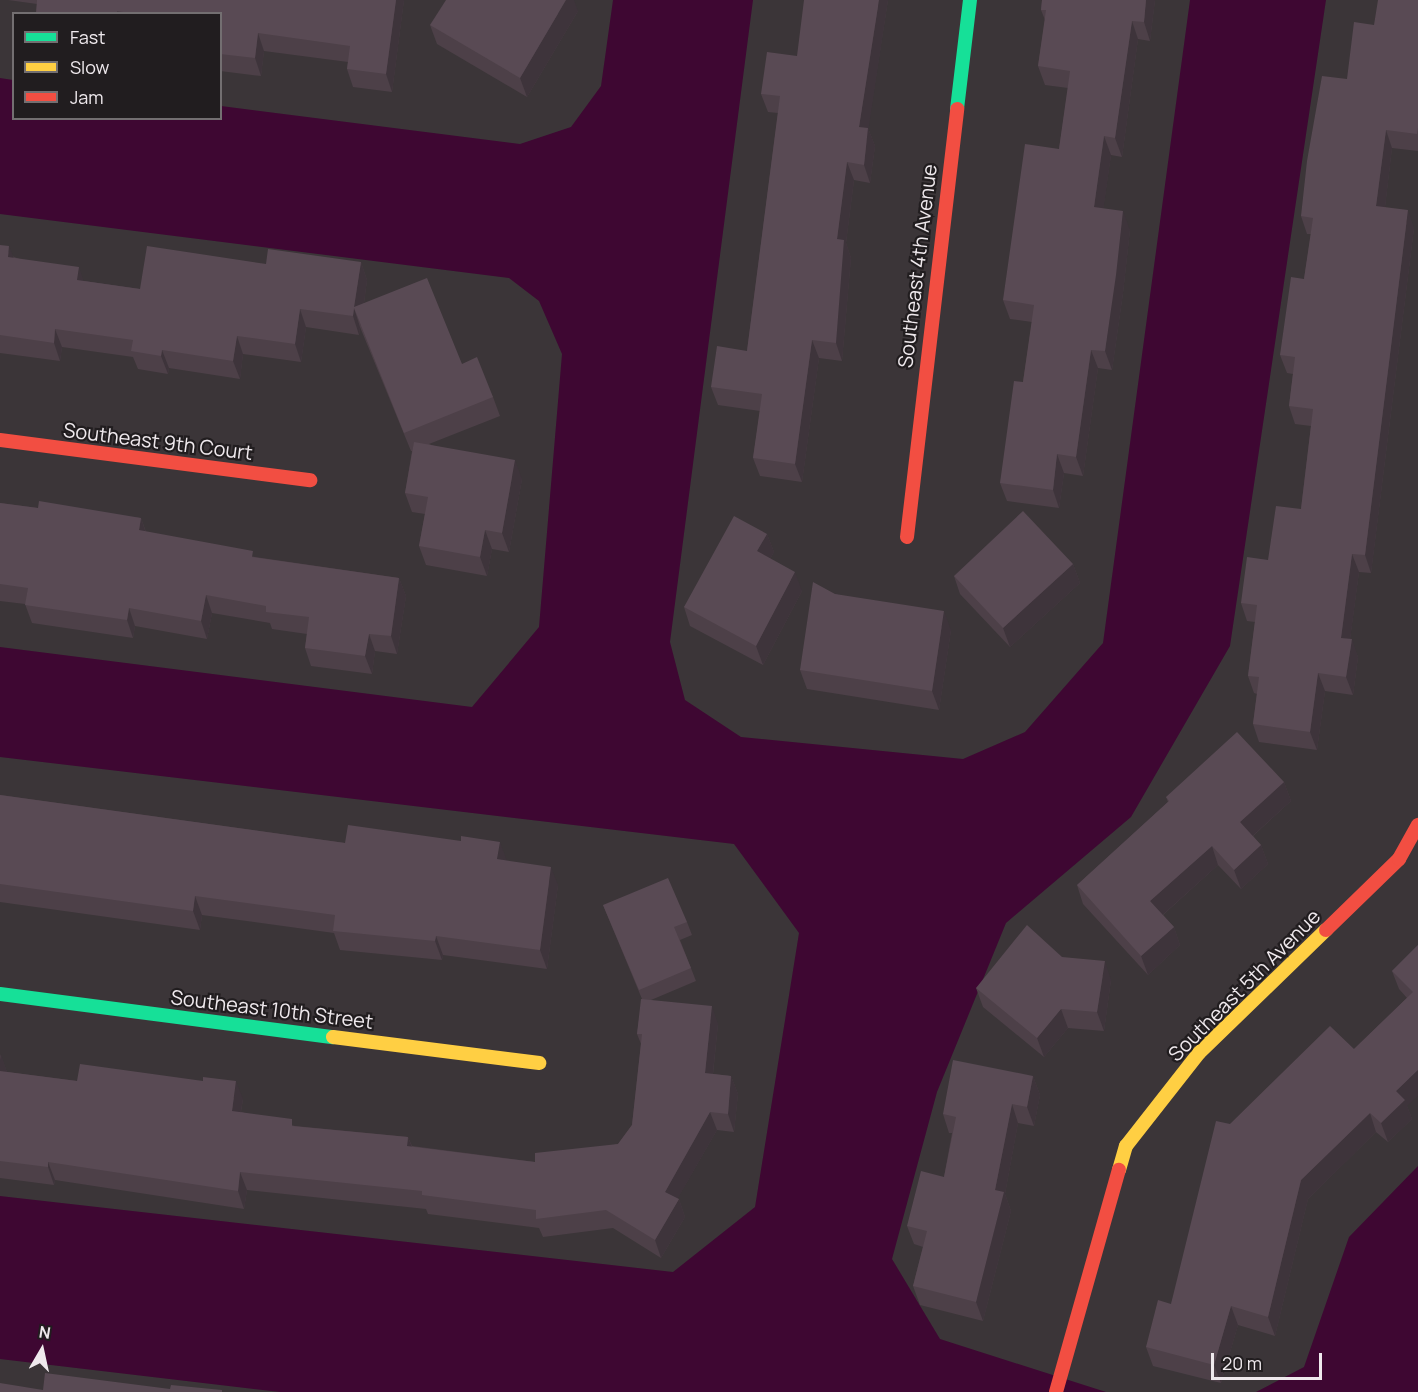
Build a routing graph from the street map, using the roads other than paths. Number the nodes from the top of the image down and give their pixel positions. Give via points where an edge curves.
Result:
1 (970, 0) edge
2 (0, 440) edge
3 (310, 480) dead end
4 (907, 537) dead end
5 (1418, 825) edge
6 (0, 994) edge
7 (539, 1063) dead end
8 (1056, 1392) edge

1 - 4 street, Southeast 4th Avenue
2 - 3 street, Southeast 9th Court
5 - 8 street, Southeast 5th Avenue via 1399,859 1199,1053 1126,1146
6 - 7 street, Southeast 10th Street

